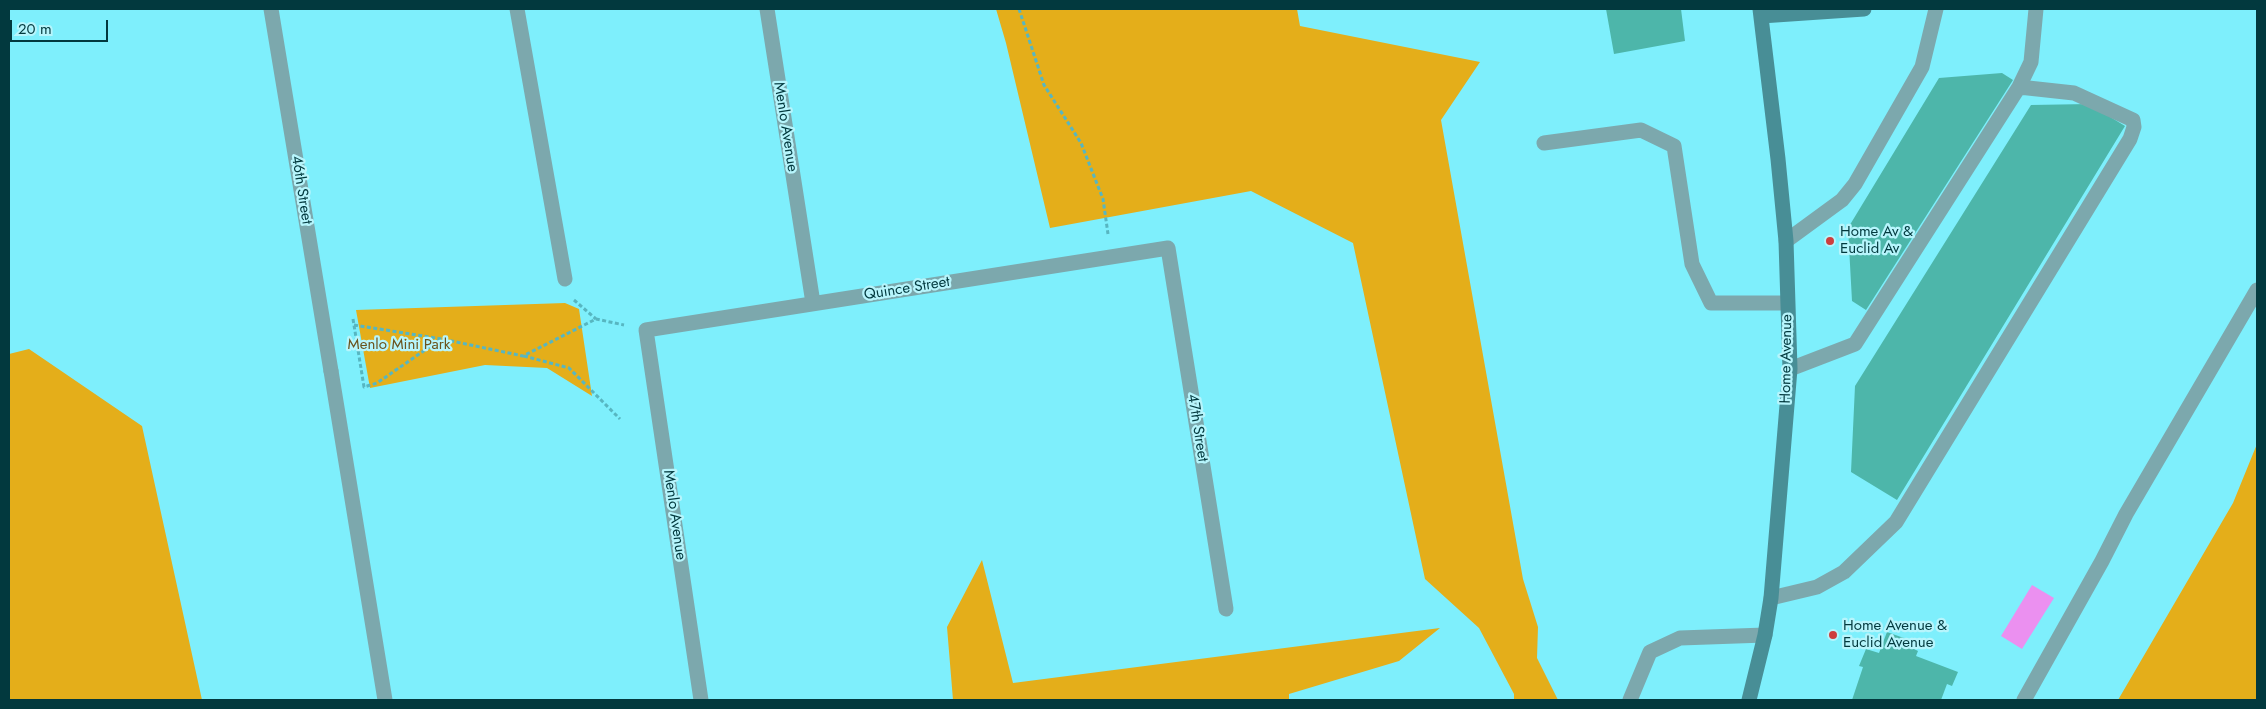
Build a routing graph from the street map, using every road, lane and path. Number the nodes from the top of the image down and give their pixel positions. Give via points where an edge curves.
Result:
1 (271, 9) edge
2 (516, 9) edge
3 (767, 9) edge
4 (1019, 9) edge
5 (1864, 9) edge
6 (1936, 9) edge
7 (2036, 9) edge
8 (1761, 12) edge
9 (2018, 87) junction
10 (1544, 143) dead end
11 (1786, 241) junction
12 (1168, 248) joint
13 (1112, 257) junction
14 (565, 278) dead end
15 (2257, 290) edge
16 (1787, 303) junction
17 (813, 304) junction
18 (354, 319) dead end
19 (354, 325) junction
20 (646, 330) junction
21 (442, 339) junction
22 (523, 356) junction
23 (1790, 369) junction
24 (620, 419) dead end
25 (1771, 598) junction
26 (1226, 609) dead end
27 (1765, 635) junction
28 (385, 700) edge
29 (701, 700) edge
30 (1630, 700) edge
31 (1749, 700) edge
32 (2024, 700) edge

1 - 28 street, 46th Street
2 - 14 street
3 - 17 street, Menlo Avenue
4 - 13 path via 1044,84 1082,143 1103,199
5 - 8 main road
6 - 11 street via 1922,67 1855,184 1842,200
7 - 9 street via 2031,62
8 - 11 main road, Home Avenue
9 - 23 street via 1855,344
9 - 25 street via 2074,93 2128,116 2134,127 2130,139 1896,522 1844,572 1817,587
10 - 16 street via 1641,130 1674,146 1692,264 1711,303
11 - 16 main road, Home Avenue
12 - 13 street, Quince Street
12 - 26 street, 47th Street
13 - 17 street, Quince Street
15 - 32 street via 2126,514
16 - 23 main road, Home Avenue
17 - 20 street, Quince Street
18 - 19 path
19 - 21 path
19 - 21 path via 364,387 377,383
20 - 22 path via 596,319
20 - 29 street, Menlo Avenue
21 - 22 path
22 - 24 path via 569,368
23 - 25 main road, Home Avenue
25 - 27 main road, Home Avenue
27 - 30 street via 1680,638 1650,652
27 - 31 main road, Home Avenue

